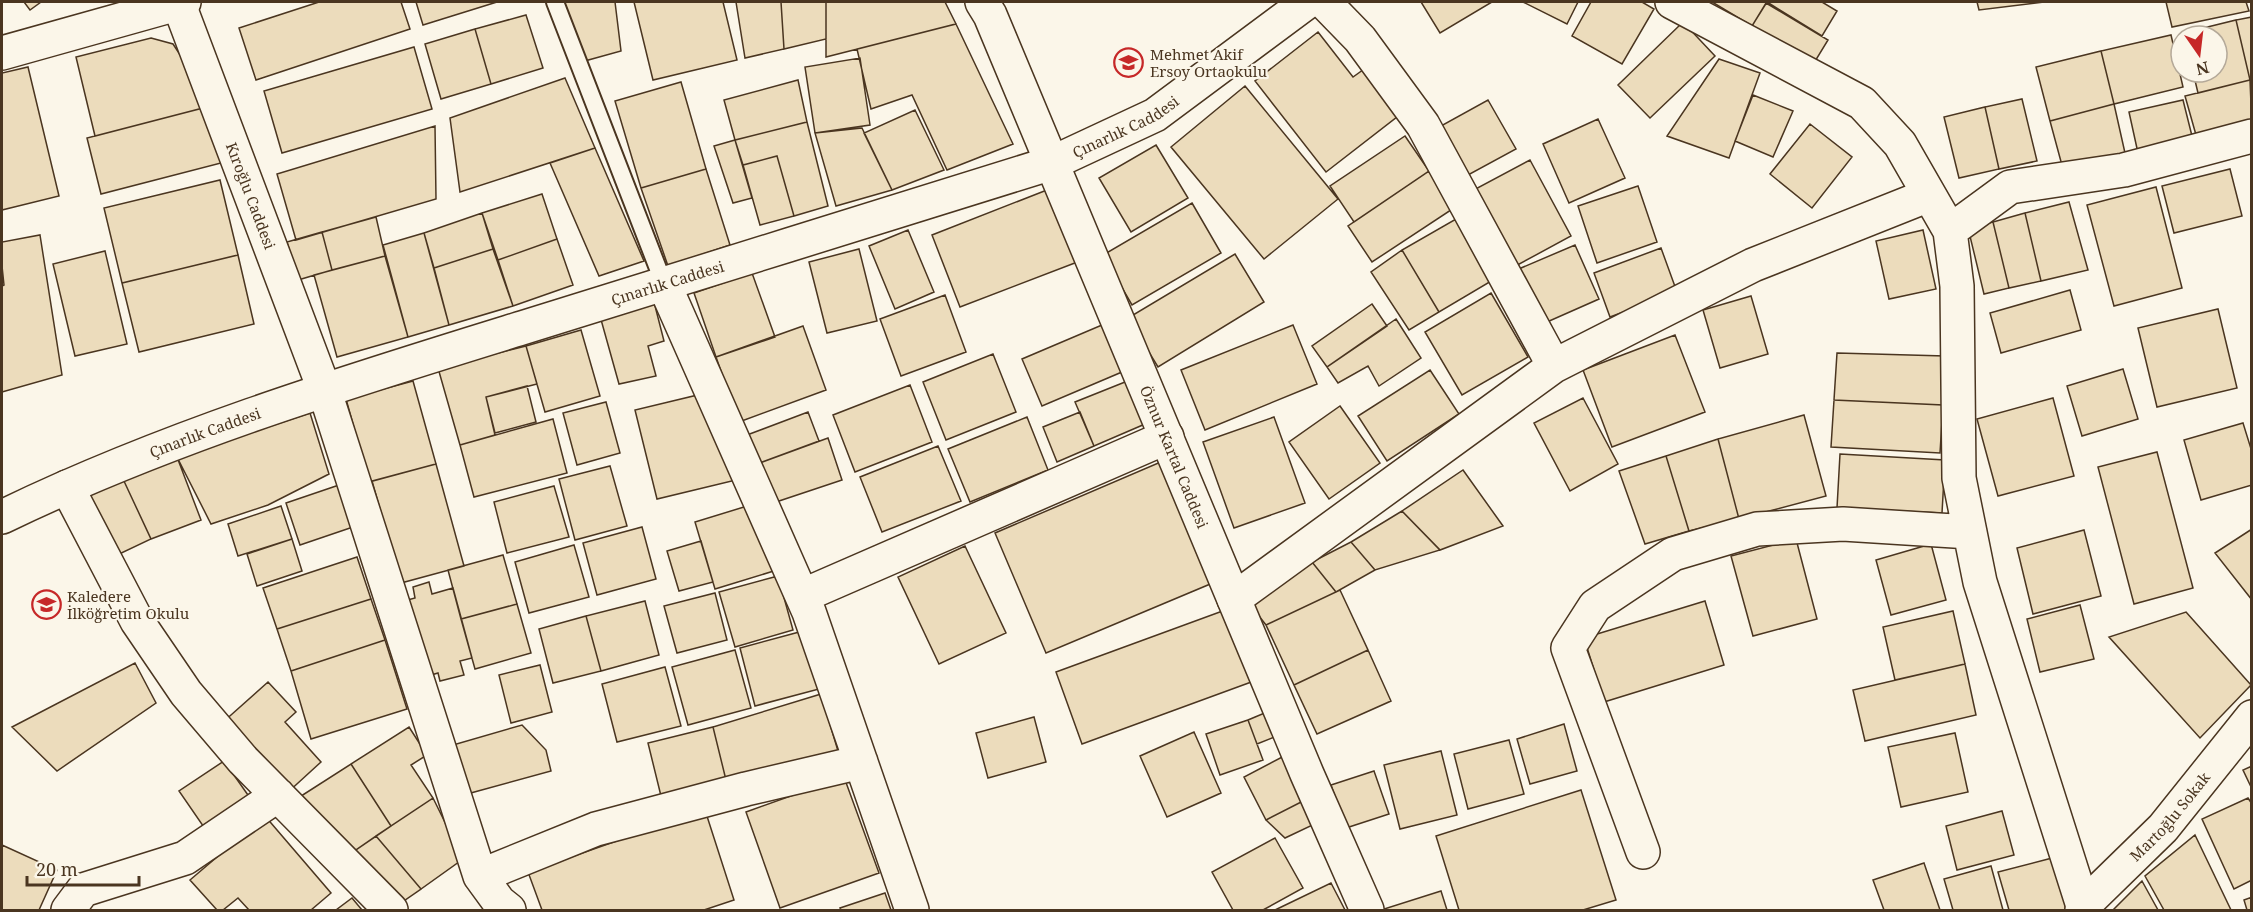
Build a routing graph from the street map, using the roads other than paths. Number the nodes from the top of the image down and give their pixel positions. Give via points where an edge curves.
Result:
1 (181, 2) edge
2 (555, 2) edge
3 (982, 2) edge
4 (1306, 2) edge
5 (1324, 2) edge
6 (1672, 2) edge
7 (2, 53) edge
8 (2252, 136) edge
9 (1052, 163) junction
10 (1929, 195) junction
11 (1950, 231) junction
12 (664, 284) junction
13 (1554, 366) junction
14 (324, 389) junction
15 (1167, 437) junction
16 (68, 487) junction
17 (2, 517) edge
18 (1970, 532) junction
19 (802, 596) junction
20 (1234, 599) junction
21 (2252, 717) edge
22 (861, 762) junction
23 (278, 795) junction
24 (1644, 852) dead end
25 (491, 900) edge
26 (2082, 908) edge
27 (68, 910) edge
28 (391, 910) edge
29 (912, 910) edge
30 (1367, 910) edge

1 - 7 street
1 - 14 street, Kıroğlu Caddesi
2 - 12 lane
3 - 9 street, Öznur Kartal Caddesi
4 - 9 street, Çınarlık Caddesi via 1155,115
5 - 13 street via 1360,39 1424,125
6 - 10 street via 1862,103 1900,144
8 - 11 street via 2124,170 2010,187
9 - 12 street, Çınarlık Caddesi
9 - 15 street, Öznur Kartal Caddesi
10 - 11 street
10 - 13 street via 1753,264
11 - 18 street via 1957,286 1959,478
12 - 14 street, Çınarlık Caddesi
12 - 19 street
13 - 20 street
14 - 16 street, Çınarlık Caddesi via 163,447
14 - 25 street, Kıroğlu Caddesi
15 - 19 street
15 - 20 street, Öznur Kartal Caddesi
16 - 17 street, Çınarlık Caddesi
16 - 23 street via 137,621 186,693
18 - 24 street via 1843,524 1757,529 1673,554 1595,606 1568,648
18 - 26 street via 1980,582
19 - 22 street
20 - 30 street, Öznur Kartal Caddesi
21 - 26 street, Martoğlu Sokak via 2163,828
22 - 25 street via 596,829
22 - 29 street
23 - 27 street via 185,858 82,890
23 - 28 street

